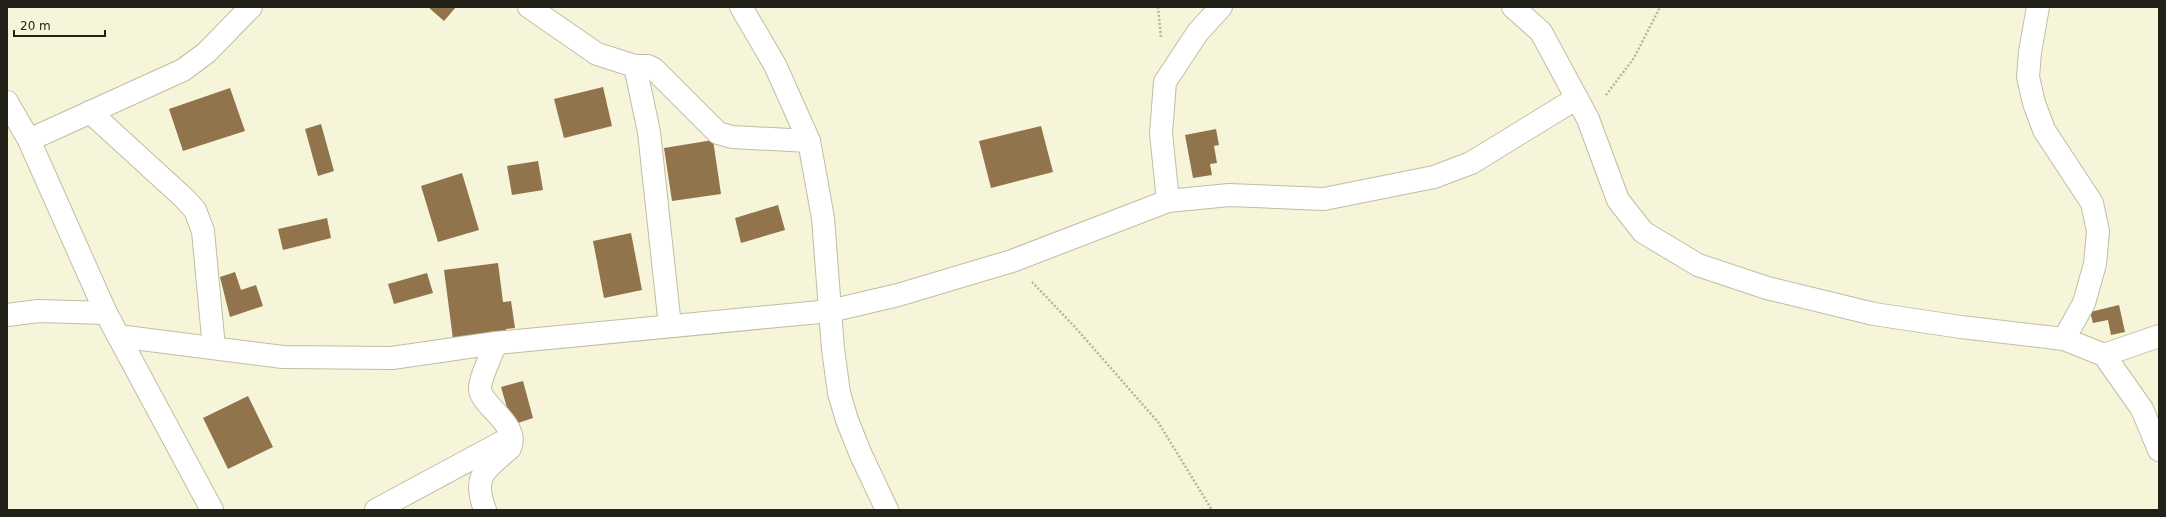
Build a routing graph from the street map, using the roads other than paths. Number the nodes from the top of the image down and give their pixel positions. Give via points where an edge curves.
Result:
1 (251, 7) edge
2 (529, 7) edge
3 (742, 7) edge
4 (1221, 7) edge
5 (1513, 7) edge
6 (2038, 7) edge
7 (635, 66) junction
8 (1577, 98) junction
9 (7, 102) edge
10 (90, 112) junction
11 (29, 140) junction
12 (809, 142) junction
13 (1168, 201) junction
14 (830, 311) junction
15 (106, 313) junction
16 (7, 315) edge
17 (670, 326) junction
18 (118, 336) junction
19 (2159, 336) edge
20 (2064, 339) junction
21 (496, 343) junction
22 (214, 348) junction
23 (2104, 355) junction
24 (511, 438) junction
25 (2159, 450) edge
26 (212, 510) edge
27 (376, 510) edge
28 (485, 510) edge
29 (887, 510) edge

1 - 10 street via 206,53 183,70
2 - 7 street via 597,54
3 - 12 street via 775,65
4 - 13 street via 1198,32 1166,82 1161,133
5 - 8 street via 1541,32
6 - 20 street via 2028,77 2034,103 2044,130 2092,203 2098,231 2095,264 2084,303
7 - 12 street via 648,66 654,70 718,133 732,137
7 - 17 street via 649,132
8 - 13 street via 1471,163 1434,176 1324,199 1229,195
8 - 20 street via 1588,119 1618,200 1643,232 1698,265 1767,288 1874,314
9 - 11 street
10 - 11 street
10 - 22 street via 195,210 203,232
11 - 15 street
12 - 14 street via 823,218
13 - 14 street via 1012,261 898,295
14 - 17 street
14 - 29 street via 839,393 861,455
15 - 16 street via 39,311
15 - 18 street
17 - 21 street
18 - 22 street
18 - 26 street
19 - 23 street
20 - 23 street
21 - 22 street via 373,359 283,357
21 - 24 street via 480,390 501,417
23 - 25 street via 2142,409
24 - 27 street
24 - 28 street via 510,448 487,469 479,484

